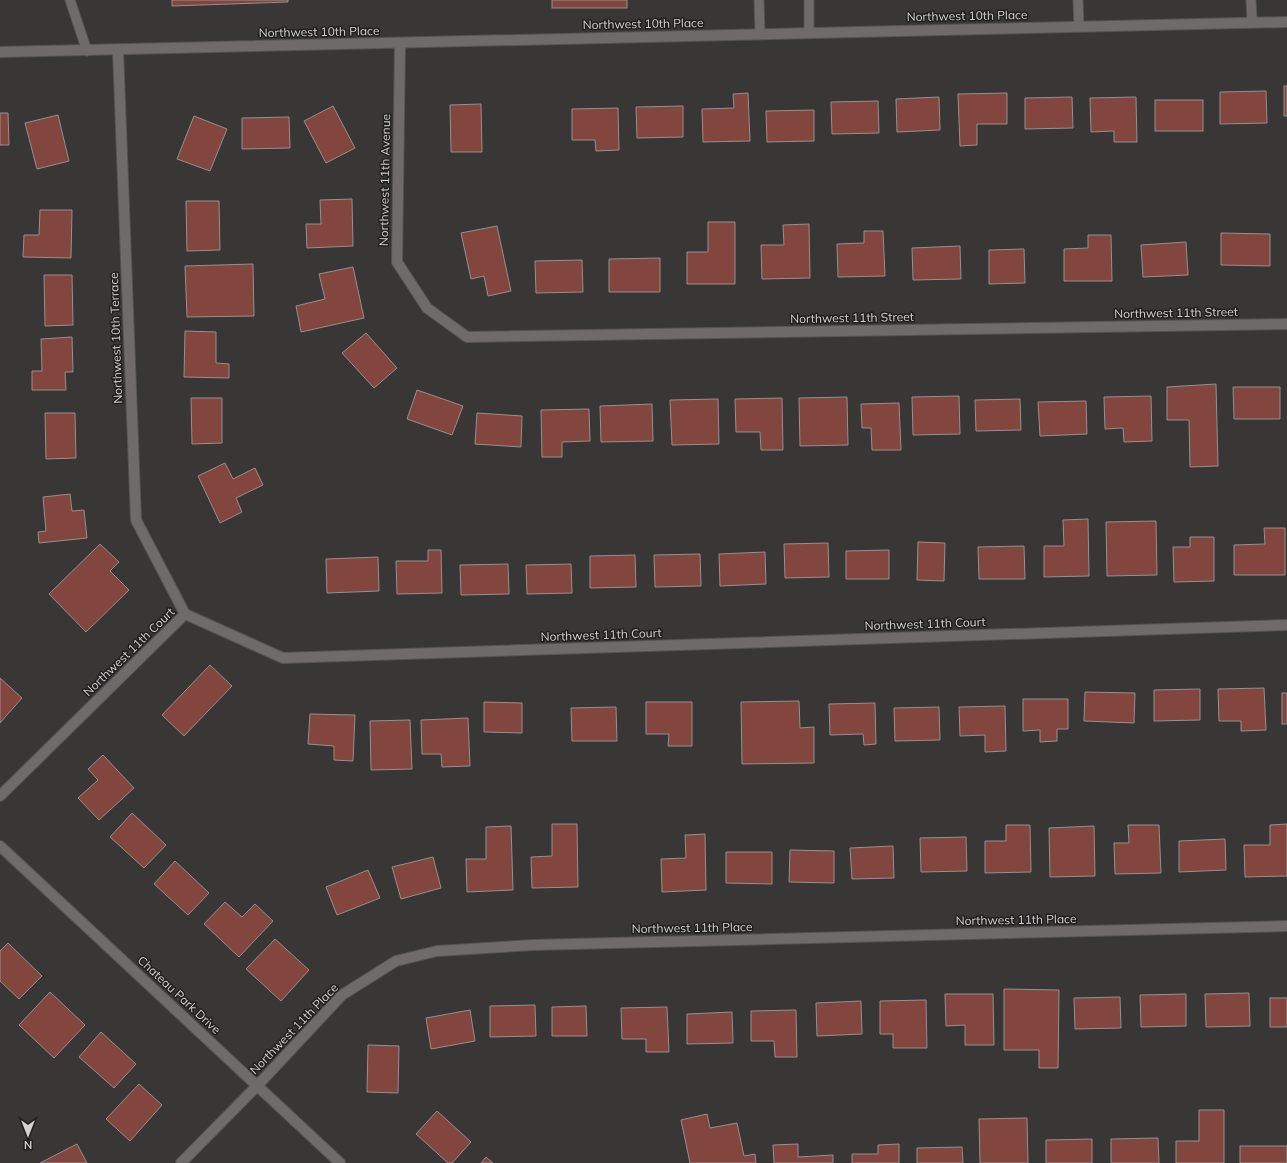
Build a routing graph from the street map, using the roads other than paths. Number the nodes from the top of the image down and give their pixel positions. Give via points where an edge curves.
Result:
1 (70, 0) edge
2 (759, 0) edge
3 (809, 0) edge
4 (1078, 0) edge
5 (1251, 0) edge
6 (1252, 22) junction
7 (1287, 22) edge
8 (1079, 27) junction
9 (809, 33) junction
10 (760, 34) junction
11 (400, 43) junction
12 (118, 50) junction
13 (87, 51) junction
14 (0, 52) edge
15 (427, 308) joint
16 (1287, 324) edge
17 (185, 614) junction
18 (1287, 625) edge
19 (0, 796) edge
20 (0, 846) edge
21 (1287, 926) edge
22 (257, 1086) junction
23 (181, 1163) edge
24 (340, 1163) edge

1 - 13 lane
2 - 10 lane
3 - 9 lane
4 - 8 lane
5 - 6 lane
6 - 7 street, Northwest 10th Place
6 - 8 street, Northwest 10th Place
8 - 9 street, Northwest 10th Place
9 - 10 street, Northwest 10th Place
10 - 11 street, Northwest 10th Place
11 - 12 street, Northwest 10th Place
11 - 15 street, Northwest 11th Avenue via 397,262
12 - 13 street, Northwest 10th Place
12 - 17 street, Northwest 10th Terrace via 136,520
13 - 14 street, Northwest 10th Place
15 - 16 street, Northwest 11th Street via 467,337
17 - 18 street, Northwest 11th Court via 283,658
17 - 19 street, Northwest 11th Court
20 - 22 street, Chateau Park Drive
21 - 22 street, Northwest 11th Place via 533,945 437,951 396,961 342,995
22 - 23 street, Northwest 11th Place
22 - 24 street, Chateau Park Drive

